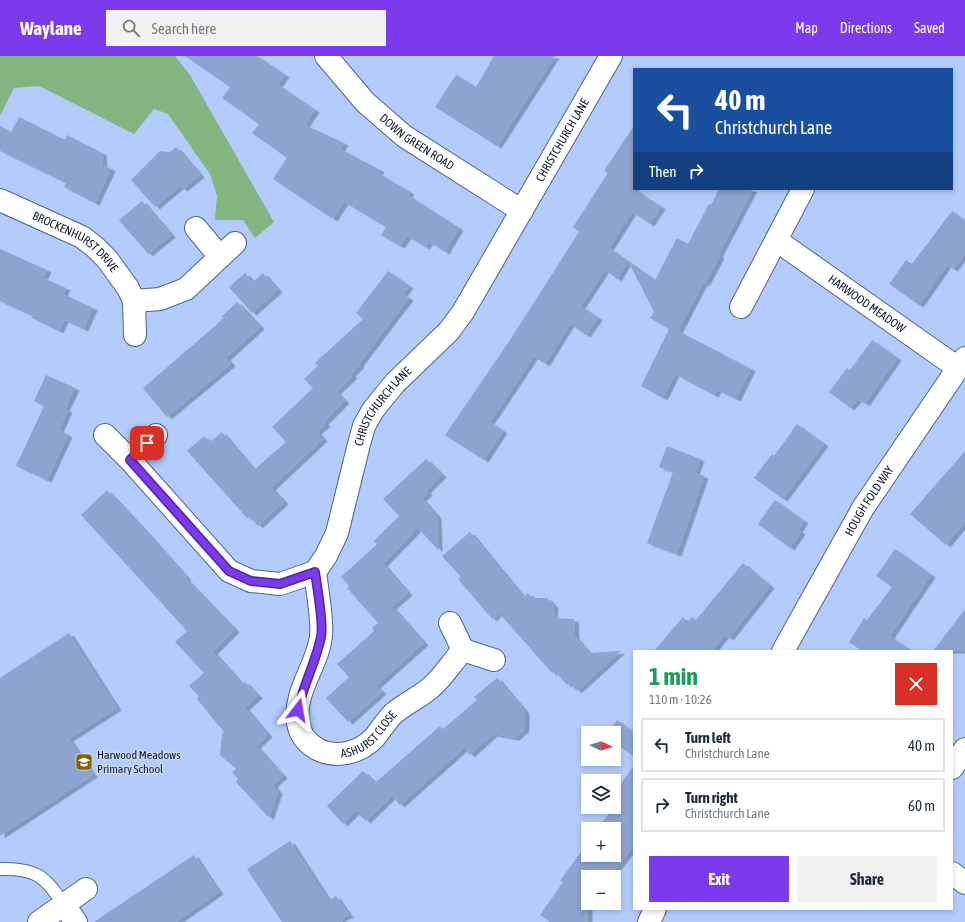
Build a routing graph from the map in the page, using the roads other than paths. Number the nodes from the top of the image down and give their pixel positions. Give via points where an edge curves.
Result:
1 (326, 56) edge
2 (610, 56) edge
3 (802, 190) edge
4 (0, 200) edge
5 (522, 212) junction
6 (196, 228) dead end
7 (776, 240) junction
8 (134, 301) junction
9 (741, 307) dead end
10 (135, 335) dead end
11 (961, 363) edge
12 (105, 435) dead end
13 (156, 435) dead end
14 (130, 460) junction
15 (315, 572) junction
16 (450, 623) dead end
17 (463, 650) junction
18 (784, 650) edge
19 (494, 660) dead end
20 (965, 749) edge
21 (953, 767) edge
22 (0, 870) edge
23 (953, 874) edge
24 (965, 883) edge
25 (86, 889) dead end
26 (655, 910) edge
27 (70, 914) edge
28 (40, 922) edge
29 (649, 922) edge

1 - 5 street, DOWN GREEN ROAD via 365,102 404,136
2 - 5 street, CHRISTCHURCH LANE
3 - 7 street
4 - 8 street, BROCKENHURST DRIVE via 82,237 95,247 123,279
5 - 15 street, CHRISTCHURCH LANE via 463,312 448,331 395,383 373,410 358,444 337,533
6 - 8 street via 227,250 186,289 160,299
7 - 9 street
7 - 11 street, HARWOOD MEADOW
8 - 10 street, BROCKENHURST DRIVE
11 - 18 street, HOUGH FOLD WAY via 863,508
12 - 14 street
13 - 14 street
14 - 15 street via 229,571 251,581 280,584
15 - 17 street, ASHURST CLOSE via 322,635 301,693 298,710 301,734 309,744 332,754 356,751 368,744 393,714 430,688
16 - 17 street
17 - 19 street
20 - 21 street
22 - 27 lane via 35,873 53,887
23 - 24 street
25 - 27 street
26 - 29 street
27 - 28 street

